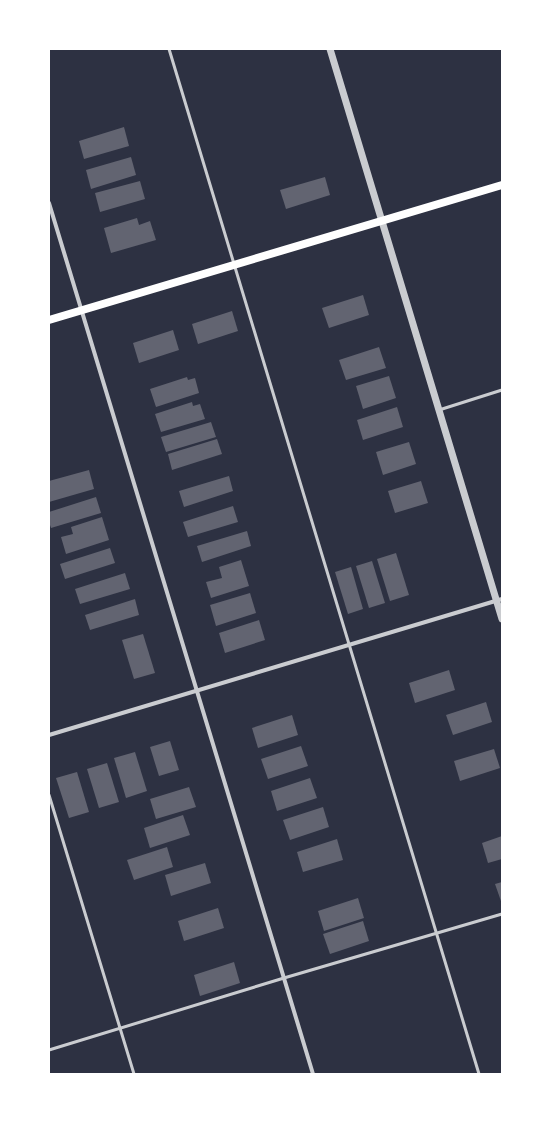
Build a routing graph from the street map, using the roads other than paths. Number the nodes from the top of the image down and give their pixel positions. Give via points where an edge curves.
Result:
1 (169, 49) edge
2 (330, 49) edge
3 (502, 185) edge
4 (49, 203) edge
5 (381, 220) junction
6 (235, 264) junction
7 (81, 310) junction
8 (49, 320) edge
9 (502, 390) edge
10 (439, 410) junction
11 (499, 600) edge
12 (502, 619) edge
13 (349, 646) junction
14 (197, 690) junction
15 (49, 735) edge
16 (49, 795) edge
17 (502, 914) edge
18 (436, 932) junction
19 (284, 978) junction
20 (121, 1028) junction
21 (49, 1050) edge
22 (134, 1074) edge
23 (313, 1074) edge
24 (479, 1074) edge

1 - 6 lane
2 - 5 street
3 - 5 main road
4 - 7 street
5 - 6 main road
5 - 10 street
6 - 7 main road
6 - 13 lane
7 - 8 main road
7 - 14 street
9 - 10 lane
10 - 11 street
11 - 12 street
11 - 13 street
13 - 14 street
13 - 18 lane
14 - 15 street
14 - 19 street
16 - 20 lane
17 - 18 lane
18 - 19 lane
18 - 24 lane
19 - 20 lane
19 - 23 street
20 - 21 lane
20 - 22 lane

